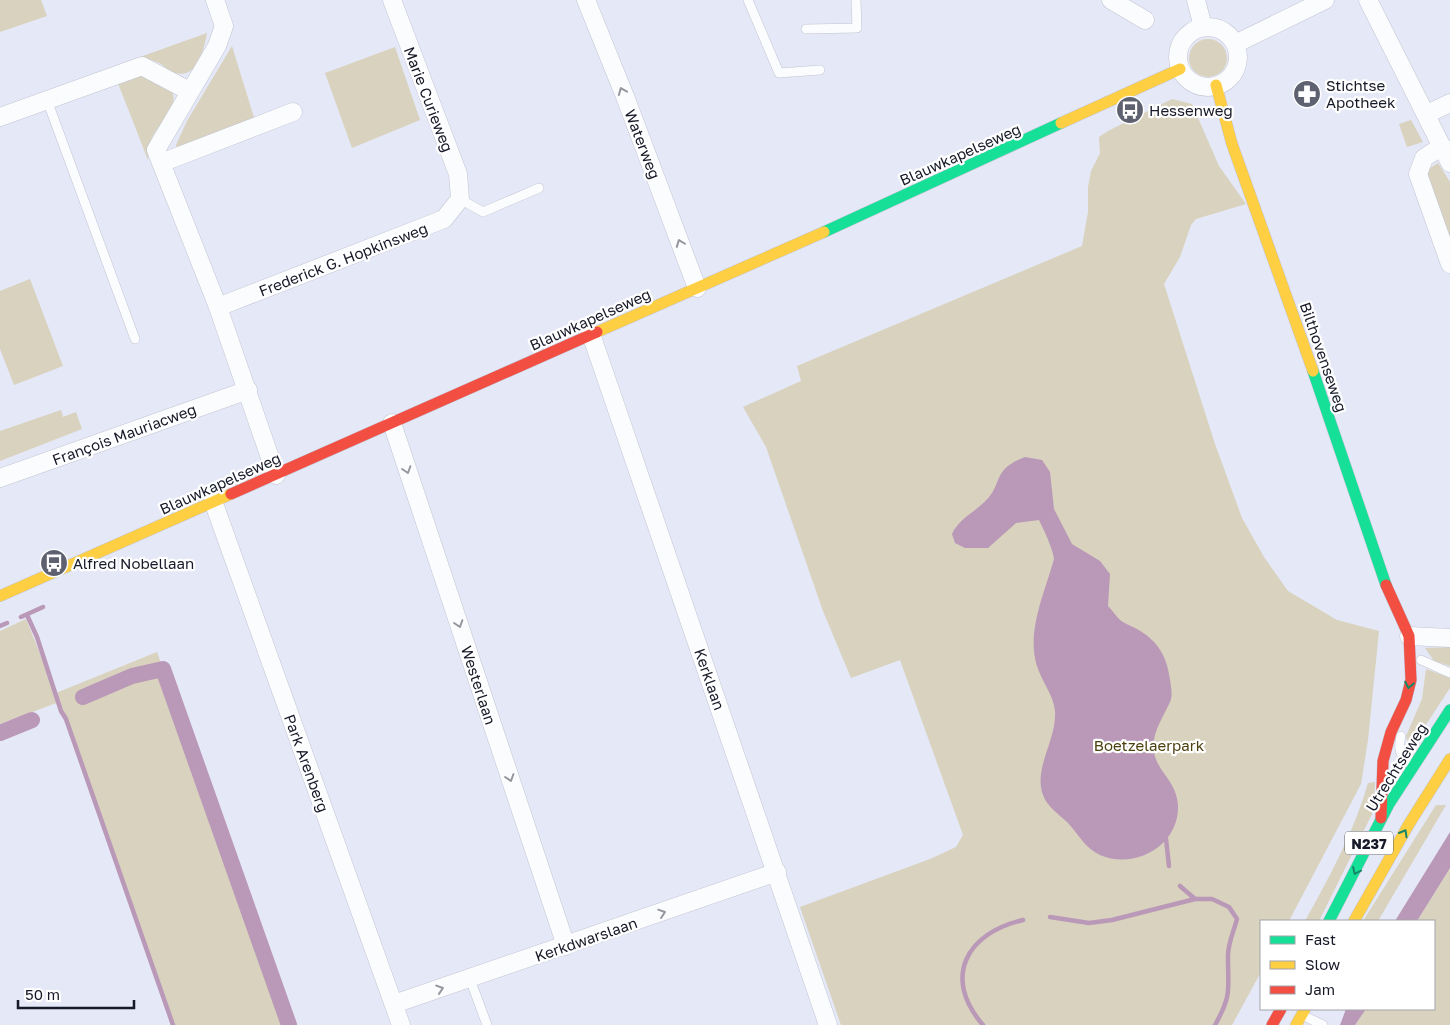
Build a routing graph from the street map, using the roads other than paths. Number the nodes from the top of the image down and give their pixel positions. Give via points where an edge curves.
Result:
1 (215, 0) edge
2 (392, 0) edge
3 (586, 0) edge
4 (748, 0) edge
5 (856, 0) edge
6 (1110, 0) edge
7 (1196, 0) edge
8 (1325, 0) edge
9 (1368, 0) edge
10 (1146, 20) dead end
11 (1203, 27) junction
12 (806, 29) dead end
13 (1235, 44) junction
14 (1180, 69) junction
15 (820, 70) dead end
16 (1216, 85) junction
17 (189, 91) junction
18 (47, 100) junction
19 (1450, 103) edge
20 (293, 112) dead end
21 (1427, 114) junction
22 (0, 117) edge
23 (1442, 146) junction
24 (161, 163) junction
25 (1450, 163) edge
26 (539, 188) dead end
27 (460, 199) junction
28 (1450, 264) edge
29 (697, 288) junction
30 (218, 307) junction
31 (591, 334) junction
32 (135, 339) dead end
33 (248, 390) junction
34 (392, 423) junction
35 (276, 475) junction
36 (0, 478) edge
37 (214, 501) junction
38 (3, 596) edge
39 (1409, 636) junction
40 (1450, 638) edge
41 (1422, 660) junction
42 (1450, 673) edge
43 (1450, 710) edge
44 (1450, 759) edge
45 (1412, 766) junction
46 (1435, 781) junction
47 (1450, 790) edge
48 (1381, 818) junction
49 (777, 872) junction
50 (1330, 920) edge
51 (1355, 920) edge
52 (566, 946) junction
53 (470, 979) junction
54 (394, 1004) junction
55 (1280, 1010) edge
56 (1303, 1012) edge
57 (402, 1025) edge
58 (487, 1025) edge
59 (828, 1025) edge
60 (1272, 1025) edge
61 (1296, 1025) edge
62 (1323, 1025) edge

1 - 17 street via 224,26 217,46
2 - 27 street, Marie Curieweg via 458,174
29 -> 3 street, Waterweg
4 - 15 lane via 778,73
5 - 12 lane via 857,28
6 - 10 street
7 - 11 street
8 - 13 street
9 - 21 street
11 - 13 street via 1218,29
11 - 14 street via 1183,40 1178,54
13 - 16 street via 1237,61 1234,69 1224,82
14 - 16 street via 1193,83
14 - 29 street, Blauwkapelseweg
16 - 39 street, Bilthovenseweg via 1232,144 1310,360 1380,573
17 - 18 street via 142,66
17 - 24 street via 156,150
18 - 22 street
18 - 32 lane
19 - 21 street
20 - 24 street
21 - 23 street
23 - 25 street
23 - 28 street via 1424,158 1418,174
24 - 30 street
26 - 27 lane via 483,212
27 - 30 street, Frederick G. Hopkinsweg via 444,219
29 - 31 street, Blauwkapelseweg
30 - 33 street
31 - 34 street, Blauwkapelseweg
31 - 49 street, Kerklaan
33 - 35 street
33 - 36 street, François Mauriacweg
34 - 35 street, Blauwkapelseweg
34 -> 52 street, Westerlaan
35 - 37 street, Blauwkapelseweg
37 - 38 street, Blauwkapelseweg
37 - 54 street, Park Arenberg
39 - 40 street
39 - 41 lane, Bilthovenseweg
39 -> 48 street, Bilthovenseweg via 1410,680 1406,700 1391,732 1383,761
41 - 42 lane
41 - 45 lane via 1419,691 1400,749
43 - 45 street, Utrechtseweg / N237
44 - 46 street, N237
45 - 46 street
45 - 48 street, Utrechtseweg / N237
46 - 47 street
51 -> 46 street, N237
48 -> 50 street, Utrechtseweg / N237
52 -> 49 street, Kerkdwarslaan
49 - 59 street, Kerklaan
52 - 53 street, Kerkdwarslaan
54 -> 53 street, Kerkdwarslaan
53 - 58 lane
54 - 57 street, Park Arenberg
55 - 60 street
56 - 61 street
56 - 62 lane

